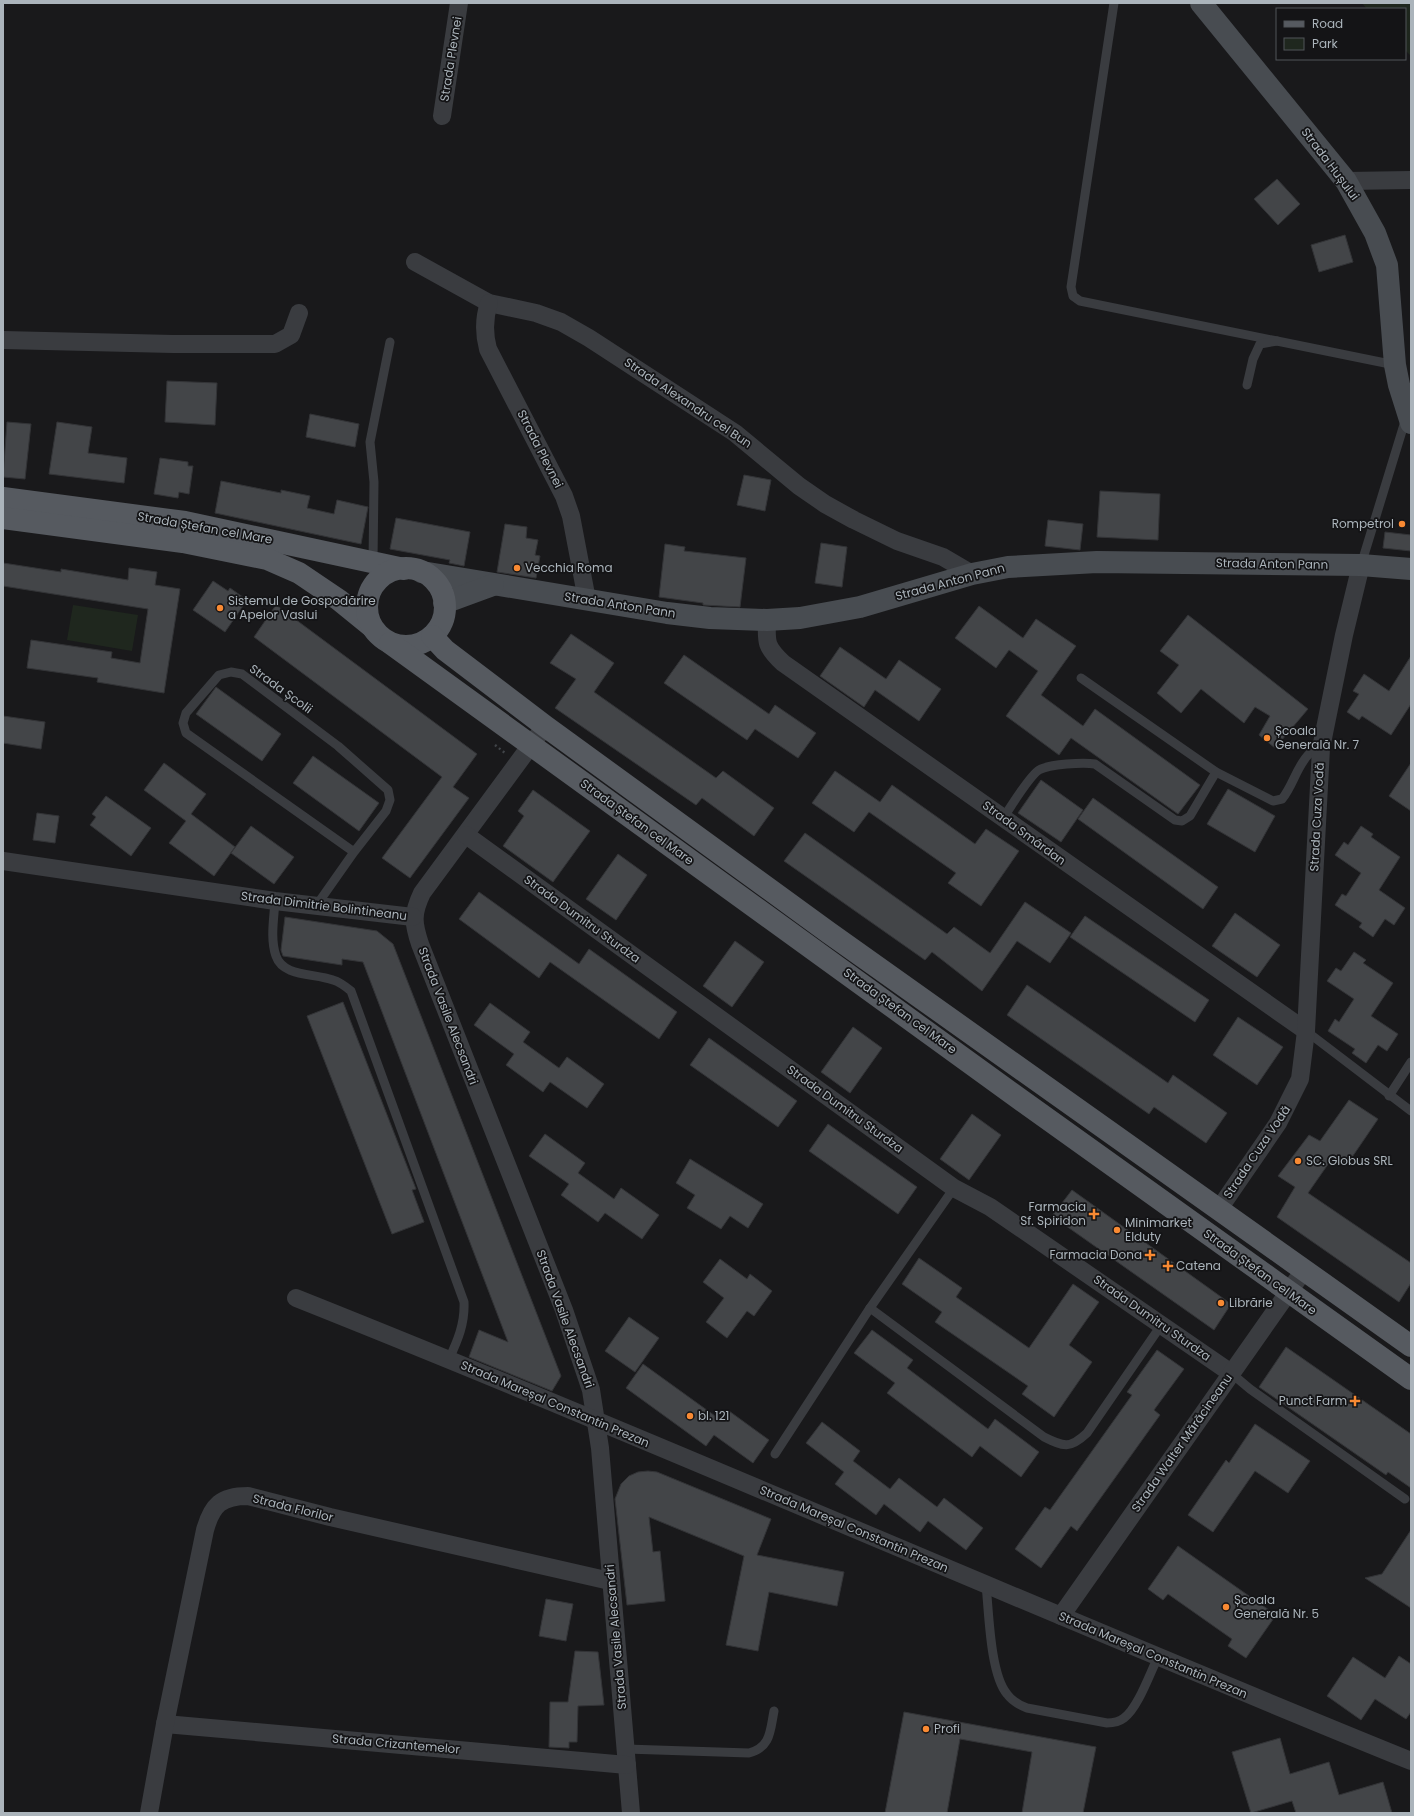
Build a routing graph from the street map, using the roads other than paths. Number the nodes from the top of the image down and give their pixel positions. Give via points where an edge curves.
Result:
1 (460, 3) edge
2 (1114, 3) edge
3 (1201, 3) edge
4 (442, 116) dead end
5 (1411, 180) edge
6 (1346, 181) junction
7 (415, 262) dead end
8 (489, 303) junction
9 (299, 313) dead end
10 (3, 340) edge
11 (1277, 340) junction
12 (390, 342) dead end
13 (1395, 365) junction
14 (1247, 385) dead end
15 (1409, 418) edge
16 (3, 498) edge
17 (3, 518) edge
18 (373, 562) junction
19 (1361, 564) junction
20 (1411, 569) edge
21 (413, 570) junction
22 (972, 574) junction
23 (494, 584) junction
24 (587, 600) junction
25 (444, 603) junction
26 (767, 620) junction
27 (371, 626) junction
28 (432, 636) junction
29 (390, 643) junction
30 (1081, 678) dead end
31 (545, 726) junction
32 (530, 745) junction
33 (1321, 748) junction
34 (1216, 772) junction
35 (1003, 818) junction
36 (466, 835) junction
37 (354, 852) junction
38 (3, 861) edge
39 (275, 900) junction
40 (316, 906) junction
41 (413, 918) junction
42 (1306, 1031) junction
43 (1411, 1062) edge
44 (1389, 1096) junction
45 (1411, 1111) edge
46 (954, 1188) junction
47 (1219, 1209) junction
48 (1304, 1270) junction
49 (1289, 1292) junction
50 (296, 1298) dead end
51 (870, 1308) junction
52 (1162, 1324) junction
53 (1411, 1346) edge
54 (449, 1359) junction
55 (1231, 1373) junction
56 (1411, 1379) edge
57 (597, 1421) junction
58 (775, 1454) dead end
59 (1405, 1499) dead end
60 (610, 1582) junction
61 (986, 1585) junction
62 (1062, 1616) junction
63 (1158, 1657) junction
64 (774, 1711) dead end
65 (165, 1724) junction
66 (627, 1757) junction
67 (1411, 1761) edge
68 (150, 1813) edge
69 (631, 1813) edge

1 - 4 street, Strada Plevnei
2 - 11 lane via 1071,287 1073,296 1080,301
3 - 6 main road, Strada Hușului
5 - 6 street
6 - 13 main road, Strada Hușului via 1376,233 1387,265
7 - 8 street, Strada Alexandru cel Bun
8 - 22 street, Strada Alexandru cel Bun via 536,313 561,322 735,432 799,486 825,504 897,541 943,557
8 - 24 street, Strada Plevnei via 485,324 488,349 564,496 571,516
9 - 10 street via 291,335 275,344
11 - 13 lane
11 - 14 lane via 1260,344 1253,359
12 - 18 lane via 370,442 374,482
13 - 15 main road, Strada Hușului
15 - 19 lane, Strada Cuza Vodă
16 - 18 main road, Strada Ștefan cel Mare via 185,522
17 - 27 main road, Strada Ștefan cel Mare via 183,542 267,559 299,573
18 - 21 main road, Strada Ștefan cel Mare
19 - 20 main road, Strada Anton Pann
19 - 22 main road, Strada Anton Pann via 1097,562 1008,567
19 - 33 street, Strada Cuza Vodă
21 - 23 main road, Strada Anton Pann
21 - 25 main road via 433,580 440,590
21 - 27 main road via 391,571 380,578 372,588 367,613
22 - 26 main road, Strada Anton Pann via 860,607 800,618
23 - 24 main road, Strada Anton Pann
23 - 25 main road
24 - 26 main road, Strada Anton Pann via 710,618
25 - 28 main road via 439,627
26 - 35 street, Strada Smârdan via 766,642 771,652 783,663
27 - 29 main road via 379,636
28 - 29 main road via 412,646
28 - 31 main road, Strada Ștefan cel Mare via 445,650
29 - 32 main road, Strada Ștefan cel Mare
30 - 34 lane
31 - 32 street, Strada Dimitrie Bolintineanu
31 - 47 main road, Strada Ștefan cel Mare via 828,932
32 - 36 street, Strada Dimitrie Bolintineanu
32 - 49 main road, Strada Ștefan cel Mare
33 - 34 lane via 1310,753 1282,799 1273,801
33 - 42 street, Strada Cuza Vodă
34 - 35 lane via 1190,816 1182,821 1175,820 1095,764 1086,763 1040,770
35 - 42 street, Strada Smârdan
36 - 41 street, Strada Dimitrie Bolintineanu via 422,893
36 - 46 street, Strada Dumitru Sturdza
37 - 37 lane, Strada Școlii via 386,812 390,800 388,790 338,746 242,674 231,672 219,675 186,713 183,723 186,733
37 - 40 lane, Strada Școlii
38 - 39 street, Strada Dimitrie Bolintineanu
39 - 40 street, Strada Dimitrie Bolintineanu
39 - 54 lane via 273,940 275,955 280,965 291,971 331,979 351,990 464,1302 462,1331
40 - 41 street, Strada Dimitrie Bolintineanu
41 - 57 street, Strada Vasile Alecsandri via 420,944 564,1310 584,1366
42 - 44 lane
42 - 47 street, Strada Cuza Vodă via 1300,1079 1290,1102
43 - 44 lane
44 - 45 lane
46 - 51 lane
46 - 52 street, Strada Dumitru Sturdza via 990,1207
47 - 48 main road, Strada Ștefan cel Mare
48 - 49 street, Strada Walter Mărăcineanu
48 - 53 main road, Strada Ștefan cel Mare
49 - 55 street, Strada Walter Mărăcineanu
49 - 56 main road, Strada Ștefan cel Mare
50 - 54 street, Strada Mareșal Constantin Prezan
51 - 52 lane via 1044,1437 1056,1444 1068,1446 1078,1442 1087,1433
51 - 58 lane
52 - 55 street, Strada Dumitru Sturdza
54 - 57 street, Strada Mareșal Constantin Prezan
55 - 59 lane
55 - 62 street, Strada Walter Mărăcineanu
57 - 60 street, Strada Vasile Alecsandri
57 - 61 street, Strada Mareșal Constantin Prezan
60 - 65 street, Strada Florilor via 248,1496 234,1496 220,1502 210,1513 204,1530
60 - 66 street, Strada Vasile Alecsandri
61 - 62 street, Strada Mareșal Constantin Prezan
61 - 63 lane via 995,1666 1000,1681 1006,1694 1027,1708 1107,1723 1116,1722 1126,1717 1133,1708
62 - 63 street, Strada Mareșal Constantin Prezan
63 - 67 street, Strada Mareșal Constantin Prezan
64 - 66 lane via 769,1738 754,1752
65 - 66 street, Strada Crizantemelor
65 - 68 street, Strada Florilor
66 - 69 street, Strada Vasile Alecsandri

